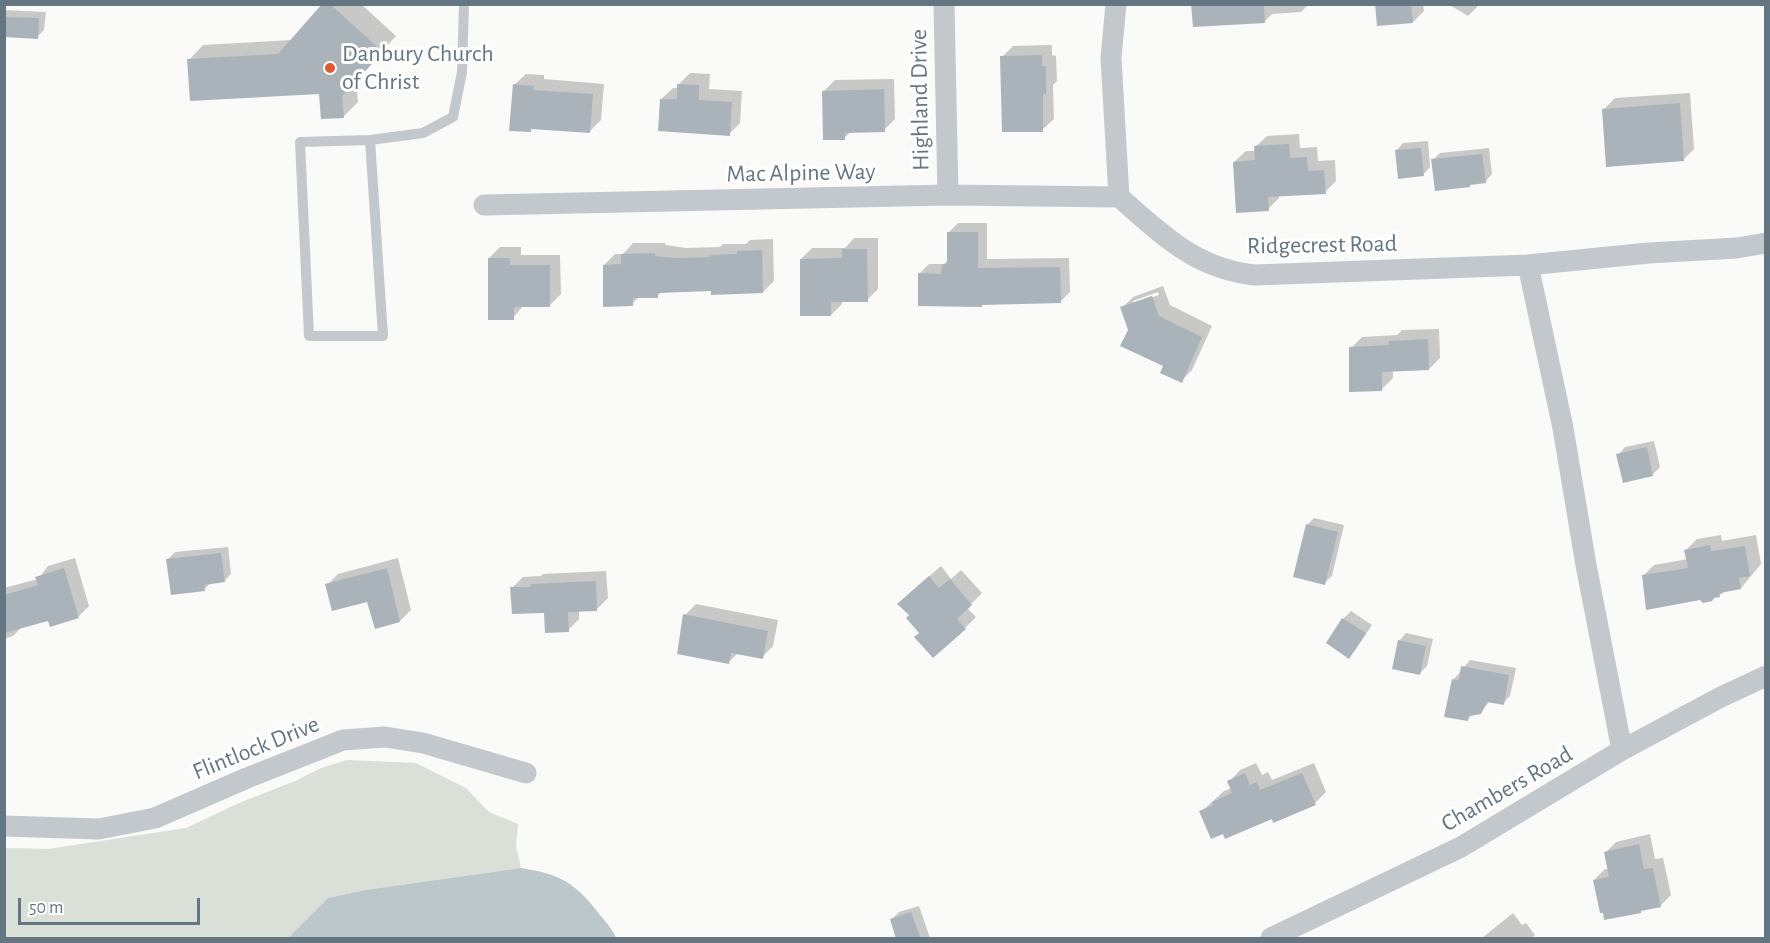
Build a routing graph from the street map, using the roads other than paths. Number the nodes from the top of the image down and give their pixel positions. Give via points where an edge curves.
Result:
1 (464, 4) edge
2 (944, 4) edge
3 (1116, 4) edge
4 (370, 140) junction
5 (948, 195) junction
6 (1119, 197) junction
7 (484, 205) dead end
8 (1766, 243) edge
9 (1528, 265) junction
10 (1766, 676) edge
11 (1622, 750) junction
12 (526, 773) dead end
13 (4, 826) edge
14 (1271, 939) edge

1 - 4 lane via 462,72 453,117 423,133
2 - 5 street, Highland Drive
3 - 6 street via 1111,58
4 - 4 lane via 300,142 309,336 383,336
5 - 6 street, Mac Alpine Way
5 - 7 street, Mac Alpine Way
6 - 9 street, Ridgecrest Road via 1196,258 1234,273
8 - 9 street, Ridgecrest Road
9 - 11 street via 1563,428
10 - 11 street, Chambers Road
11 - 14 street, Chambers Road via 1461,847
12 - 13 street, Flintlock Drive via 423,743 385,737 343,740 155,818 99,830

